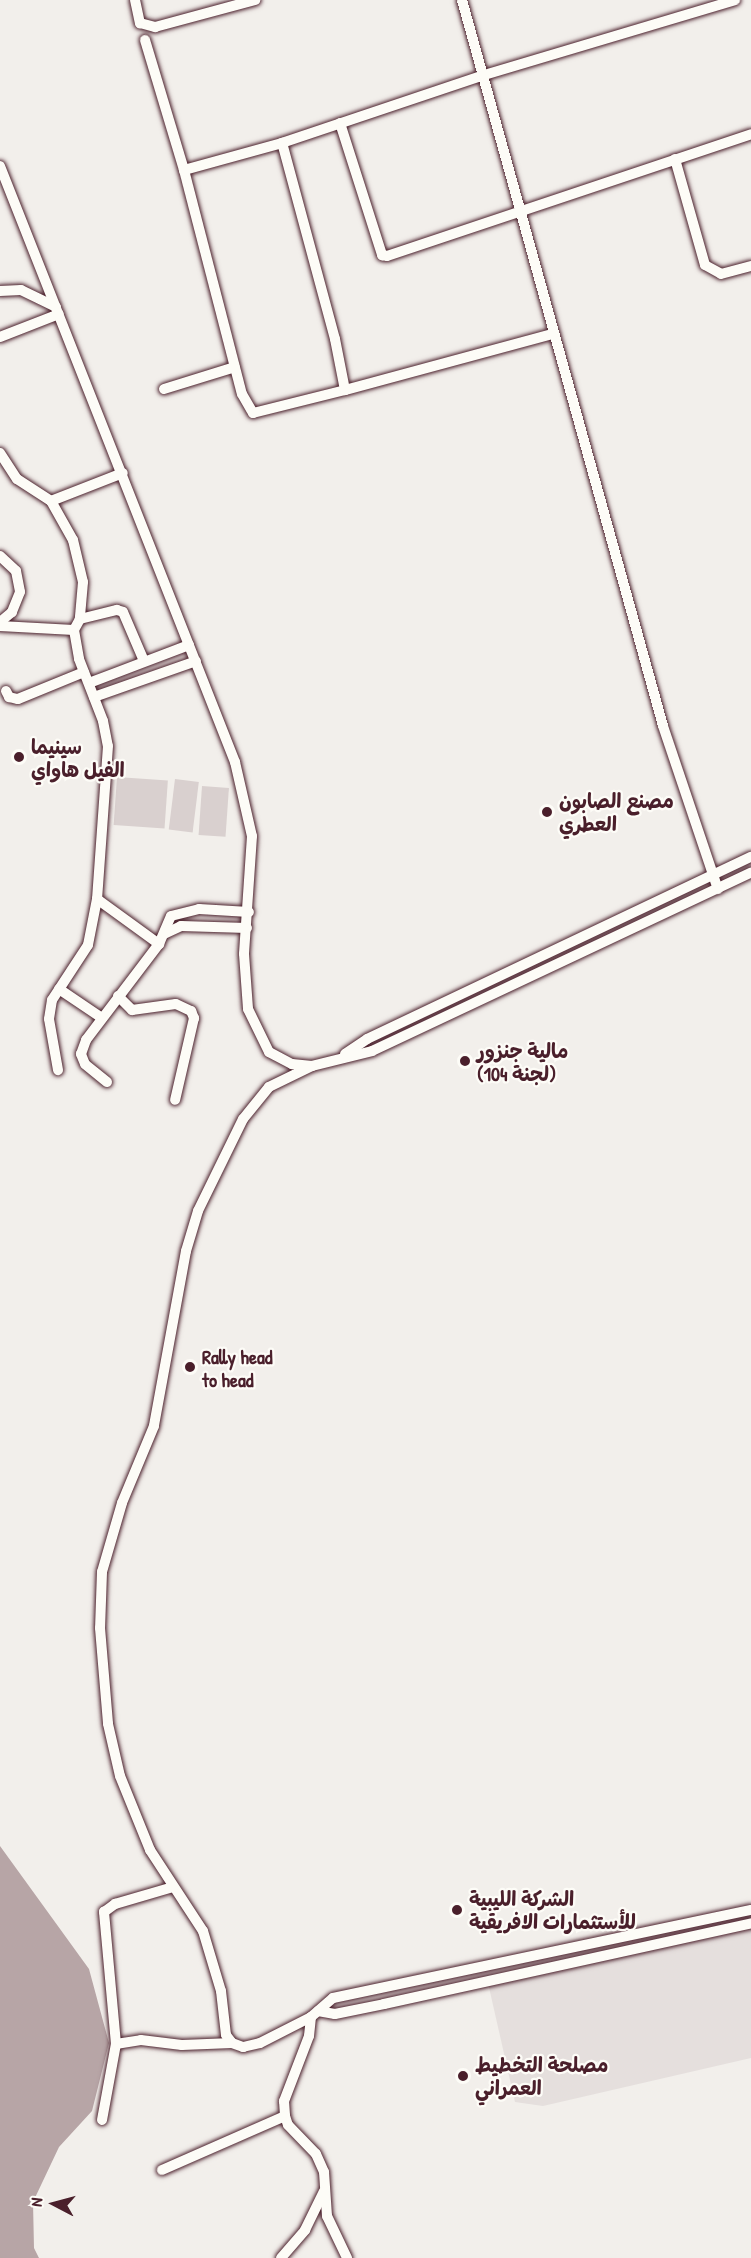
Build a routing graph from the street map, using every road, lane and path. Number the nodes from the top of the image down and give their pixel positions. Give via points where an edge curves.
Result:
1 (135, 0) edge
2 (255, 0) edge
3 (462, 0) edge
4 (735, 0) edge
5 (145, 40) dead end
6 (484, 75) junction
7 (340, 123) junction
8 (751, 134) edge
9 (282, 143) junction
10 (675, 159) junction
11 (0, 166) edge
12 (184, 170) junction
13 (523, 210) junction
14 (751, 266) edge
15 (0, 291) edge
16 (58, 311) junction
17 (553, 334) junction
18 (0, 336) edge
19 (235, 367) junction
20 (164, 389) dead end
21 (345, 390) junction
22 (0, 453) edge
23 (123, 473) junction
24 (51, 501) junction
25 (0, 556) edge
26 (17, 605) junction
27 (80, 619) junction
28 (0, 624) edge
29 (22, 626) junction
30 (74, 630) junction
31 (189, 645) junction
32 (196, 660) junction
33 (144, 662) junction
34 (84, 672) junction
35 (89, 683) junction
36 (6, 691) dead end
37 (94, 697) junction
38 (751, 857) edge
39 (751, 873) edge
40 (712, 875) junction
41 (717, 889) junction
42 (96, 899) junction
43 (249, 912) junction
44 (625, 918) junction
45 (247, 928) junction
46 (631, 930) junction
47 (162, 939) junction
48 (59, 989) junction
49 (118, 996) junction
50 (422, 1013) junction
51 (102, 1018) junction
52 (428, 1025) junction
53 (340, 1058) junction
54 (312, 1066) junction
55 (58, 1070) dead end
56 (107, 1082) dead end
57 (175, 1100) dead end
58 (173, 1887) junction
59 (751, 1910) edge
60 (751, 1923) edge
61 (677, 1925) junction
62 (681, 1938) junction
63 (441, 1974) junction
64 (445, 1992) junction
65 (315, 2014) junction
66 (232, 2043) junction
67 (116, 2044) junction
68 (285, 2116) junction
69 (102, 2120) dead end
70 (162, 2170) dead end
71 (324, 2191) junction
72 (281, 2258) edge
73 (347, 2258) edge

1 - 2 street via 140,23 155,27
3 - 6 street
4 - 6 street
5 - 12 street
6 - 7 street
6 - 13 street
7 - 9 street
7 - 13 street via 382,255
8 - 10 street
9 - 12 street
9 - 21 street
10 - 13 street
10 - 14 street via 705,265 721,274
11 - 16 street
12 - 19 street
13 - 17 street
15 - 16 street via 21,290
16 - 18 street
16 - 23 street
17 - 21 street
17 - 40 street via 663,726
19 - 20 street
19 - 21 street via 247,407 253,413
22 - 24 street via 17,479
23 - 24 street
23 - 31 street
24 - 27 street via 73,540 83,582
25 - 26 street via 19,579
26 - 28 street
26 - 29 street via 17,619
27 - 30 street
27 - 33 street via 123,612
28 - 29 street
29 - 30 street
30 - 34 street
31 - 32 street
31 - 33 street
32 - 37 street
32 - 43 street via 235,762 249,818
33 - 35 street
34 - 35 street
34 - 36 street via 18,699 9,697
35 - 37 street
37 - 42 street via 108,746
38 - 40 street
39 - 41 street
40 - 41 street
40 - 44 street
41 - 46 street
42 - 47 street
42 - 48 street via 88,945
43 - 45 street
43 - 47 street via 177,912 165,924
44 - 46 street
44 - 50 street
45 - 47 street via 181,926
45 - 54 street via 245,980 252,1025 269,1052 281,1061
46 - 52 street
47 - 49 street
48 - 51 street
48 - 55 street via 49,1019
49 - 51 street
49 - 57 street via 132,1010 176,1004 190,1011 194,1018
50 - 52 street
50 - 53 street via 368,1039
51 - 56 street via 81,1054 86,1064
52 - 53 street via 372,1051
53 - 54 street
54 - 58 street via 269,1087 243,1119 198,1211 186,1251 154,1426 122,1503 102,1572 99,1628 108,1724 134,1817
58 - 66 street via 203,1931 221,1990 226,2035
58 - 67 street via 116,1904 104,1912
59 - 61 street
60 - 62 street
61 - 62 street
61 - 63 street
62 - 64 street
63 - 64 street
63 - 65 street via 333,1998
64 - 65 street via 335,2014
65 - 66 street via 260,2043 243,2047
65 - 68 street via 284,2101
66 - 67 street via 141,2040
67 - 69 street
68 - 70 street
68 - 71 street via 316,2154 324,2172
71 - 72 street via 305,2230
71 - 73 street via 327,2216

